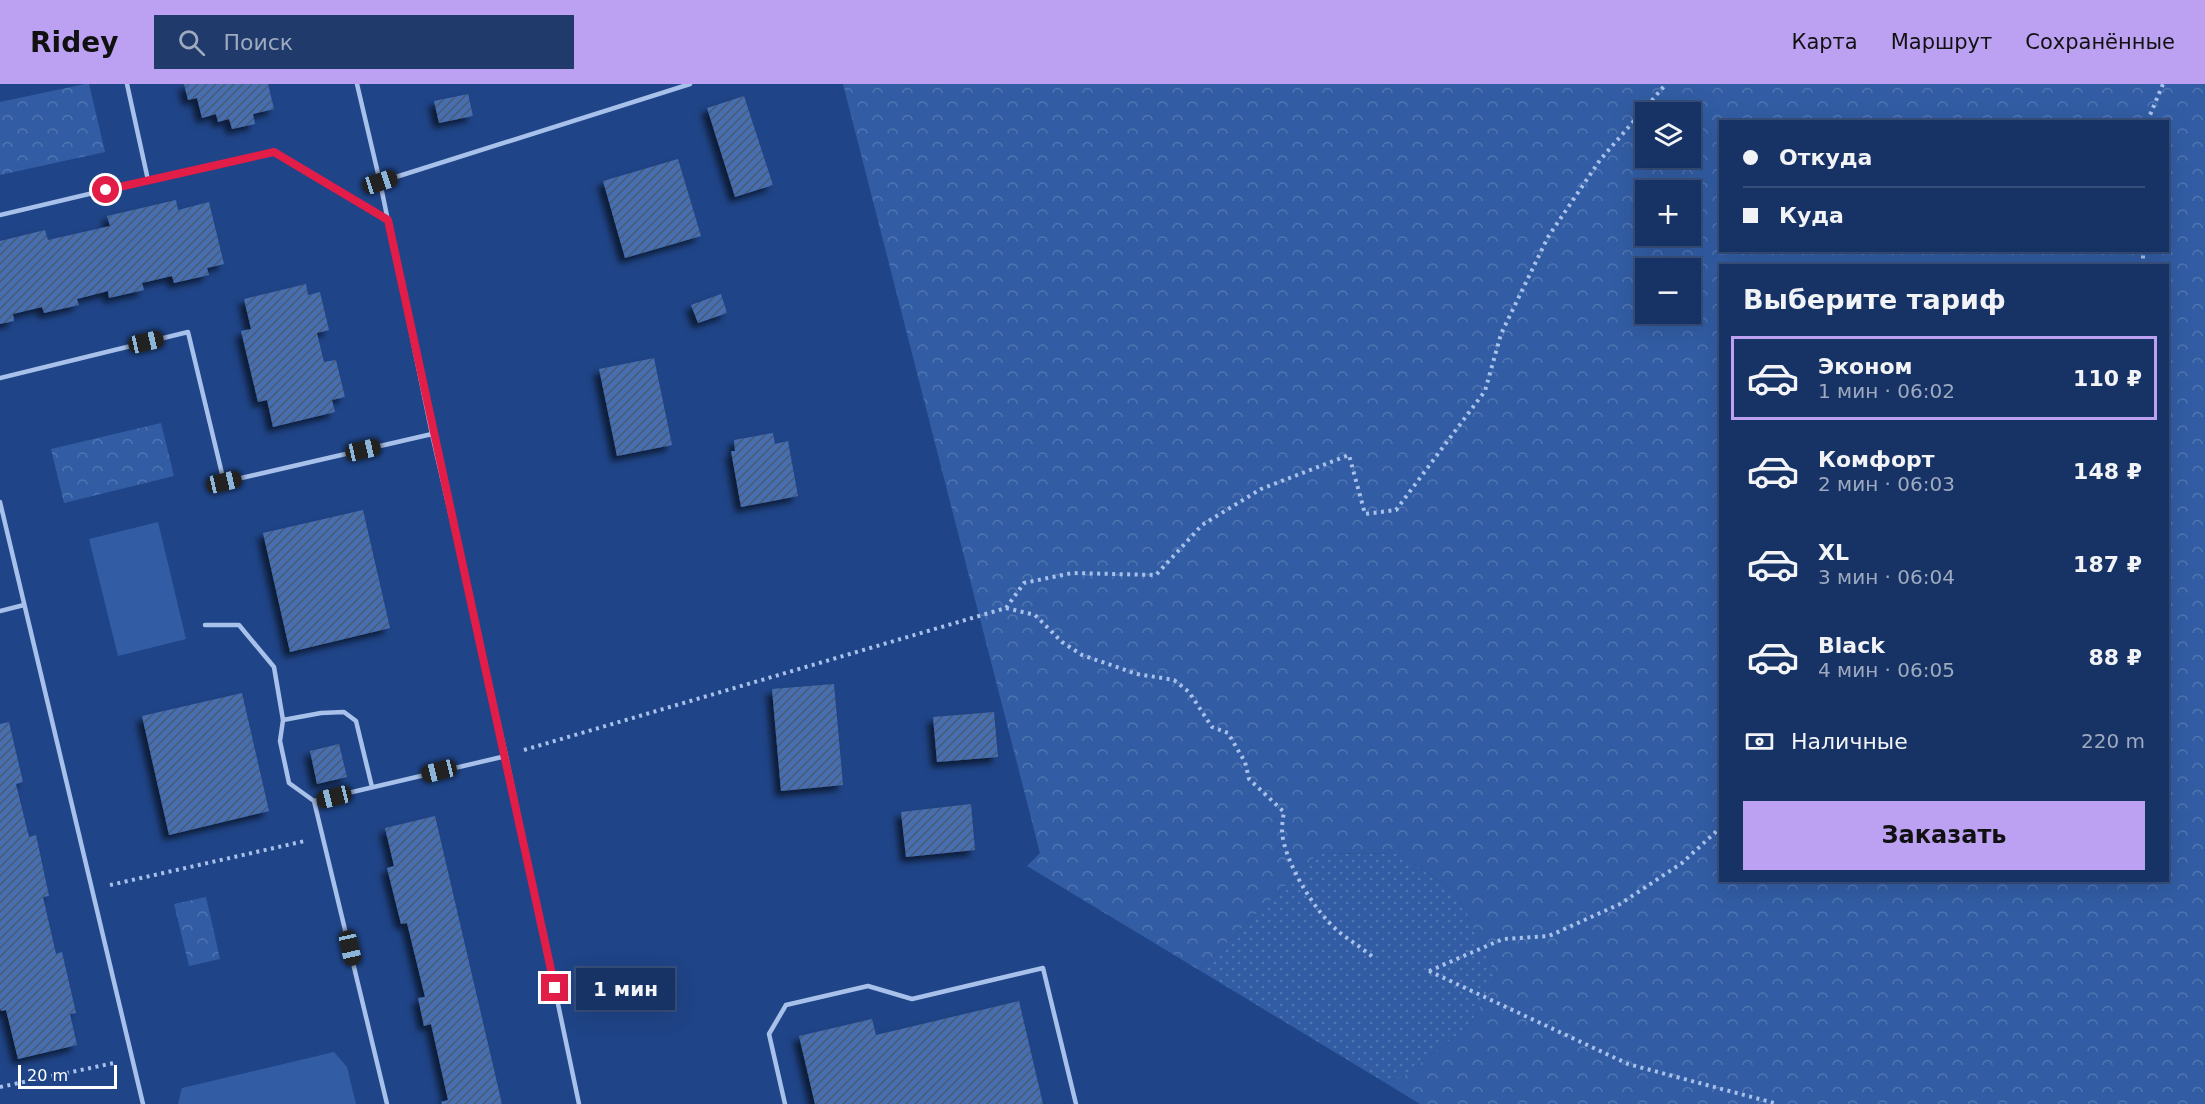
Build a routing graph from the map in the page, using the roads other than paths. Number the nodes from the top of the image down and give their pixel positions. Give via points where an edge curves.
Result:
1 (127, 84) edge
2 (357, 84) edge
3 (690, 84) edge
4 (148, 180) junction
5 (380, 182) junction
6 (0, 215) edge
7 (388, 220) junction
8 (0, 378) edge
9 (432, 434) junction
10 (0, 502) edge
11 (24, 605) junction
12 (0, 611) edge
13 (204, 625) dead end
14 (283, 720) junction
15 (506, 756) junction
16 (372, 787) junction
17 (314, 801) junction
18 (143, 1104) edge
19 (387, 1104) edge
20 (579, 1104) edge
21 (785, 1104) edge
22 (1076, 1104) edge

1 - 4 lane
2 - 5 lane
3 - 5 lane
4 - 6 lane
4 - 7 lane via 274,152
5 - 7 lane
7 - 9 lane
8 - 9 lane via 188,332 224,482
9 - 15 lane
10 - 11 lane
11 - 12 lane
11 - 18 lane
13 - 14 lane via 239,625 274,667
14 - 16 lane via 344,712 356,721
14 - 17 lane via 280,741 289,783
15 - 16 lane
15 - 20 lane
16 - 17 lane
17 - 19 lane
21 - 22 lane via 769,1034 786,1005 868,986 912,999 1043,968

